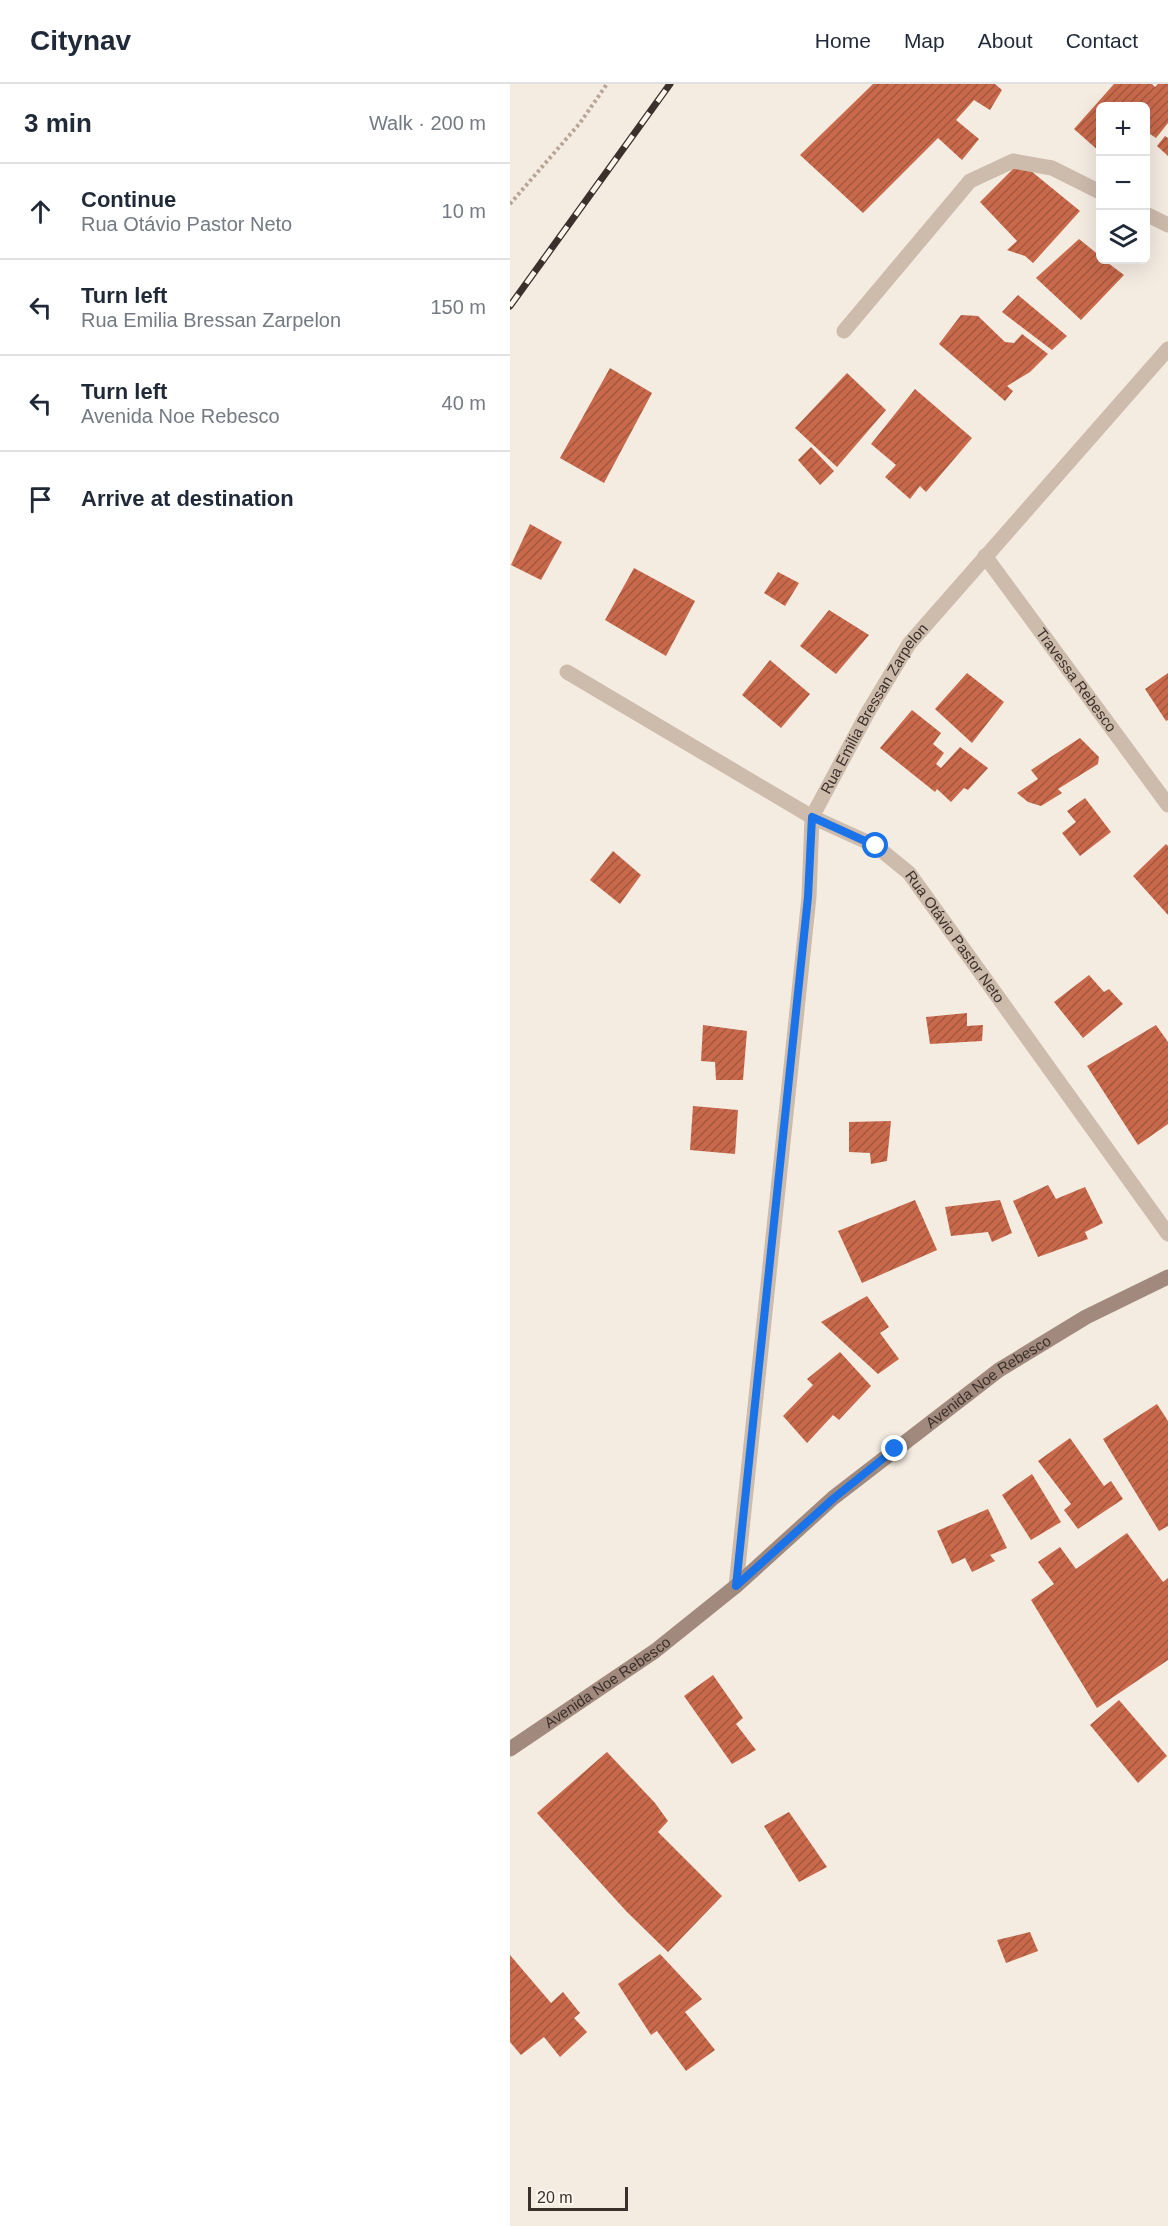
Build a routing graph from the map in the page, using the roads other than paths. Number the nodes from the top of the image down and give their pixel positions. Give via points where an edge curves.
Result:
1 (1096, 190) edge
2 (1150, 216) edge
3 (1168, 225) edge
4 (844, 331) dead end
5 (1168, 350) edge
6 (986, 556) junction
7 (567, 672) dead end
8 (1168, 805) edge
9 (812, 817) junction
10 (1168, 1234) edge
11 (1168, 1277) edge
12 (736, 1586) junction
13 (510, 1749) edge

1 - 4 street via 1052,168 1013,161 970,181
2 - 3 street
5 - 6 street, Rua Emilia Bressan Zarpelon
6 - 8 street, Travessa Rebesco
6 - 9 street, Rua Emilia Bressan Zarpelon via 909,644
7 - 9 street, Rua Otávio Pastor Neto
9 - 10 street, Rua Otávio Pastor Neto via 876,846 909,873
9 - 12 street, Rua Emilia Bressan Zarpelon via 808,897
11 - 12 main road, Avenida Noe Rebesco via 1086,1317 999,1370 834,1498
12 - 13 main road, Avenida Noe Rebesco via 655,1651

